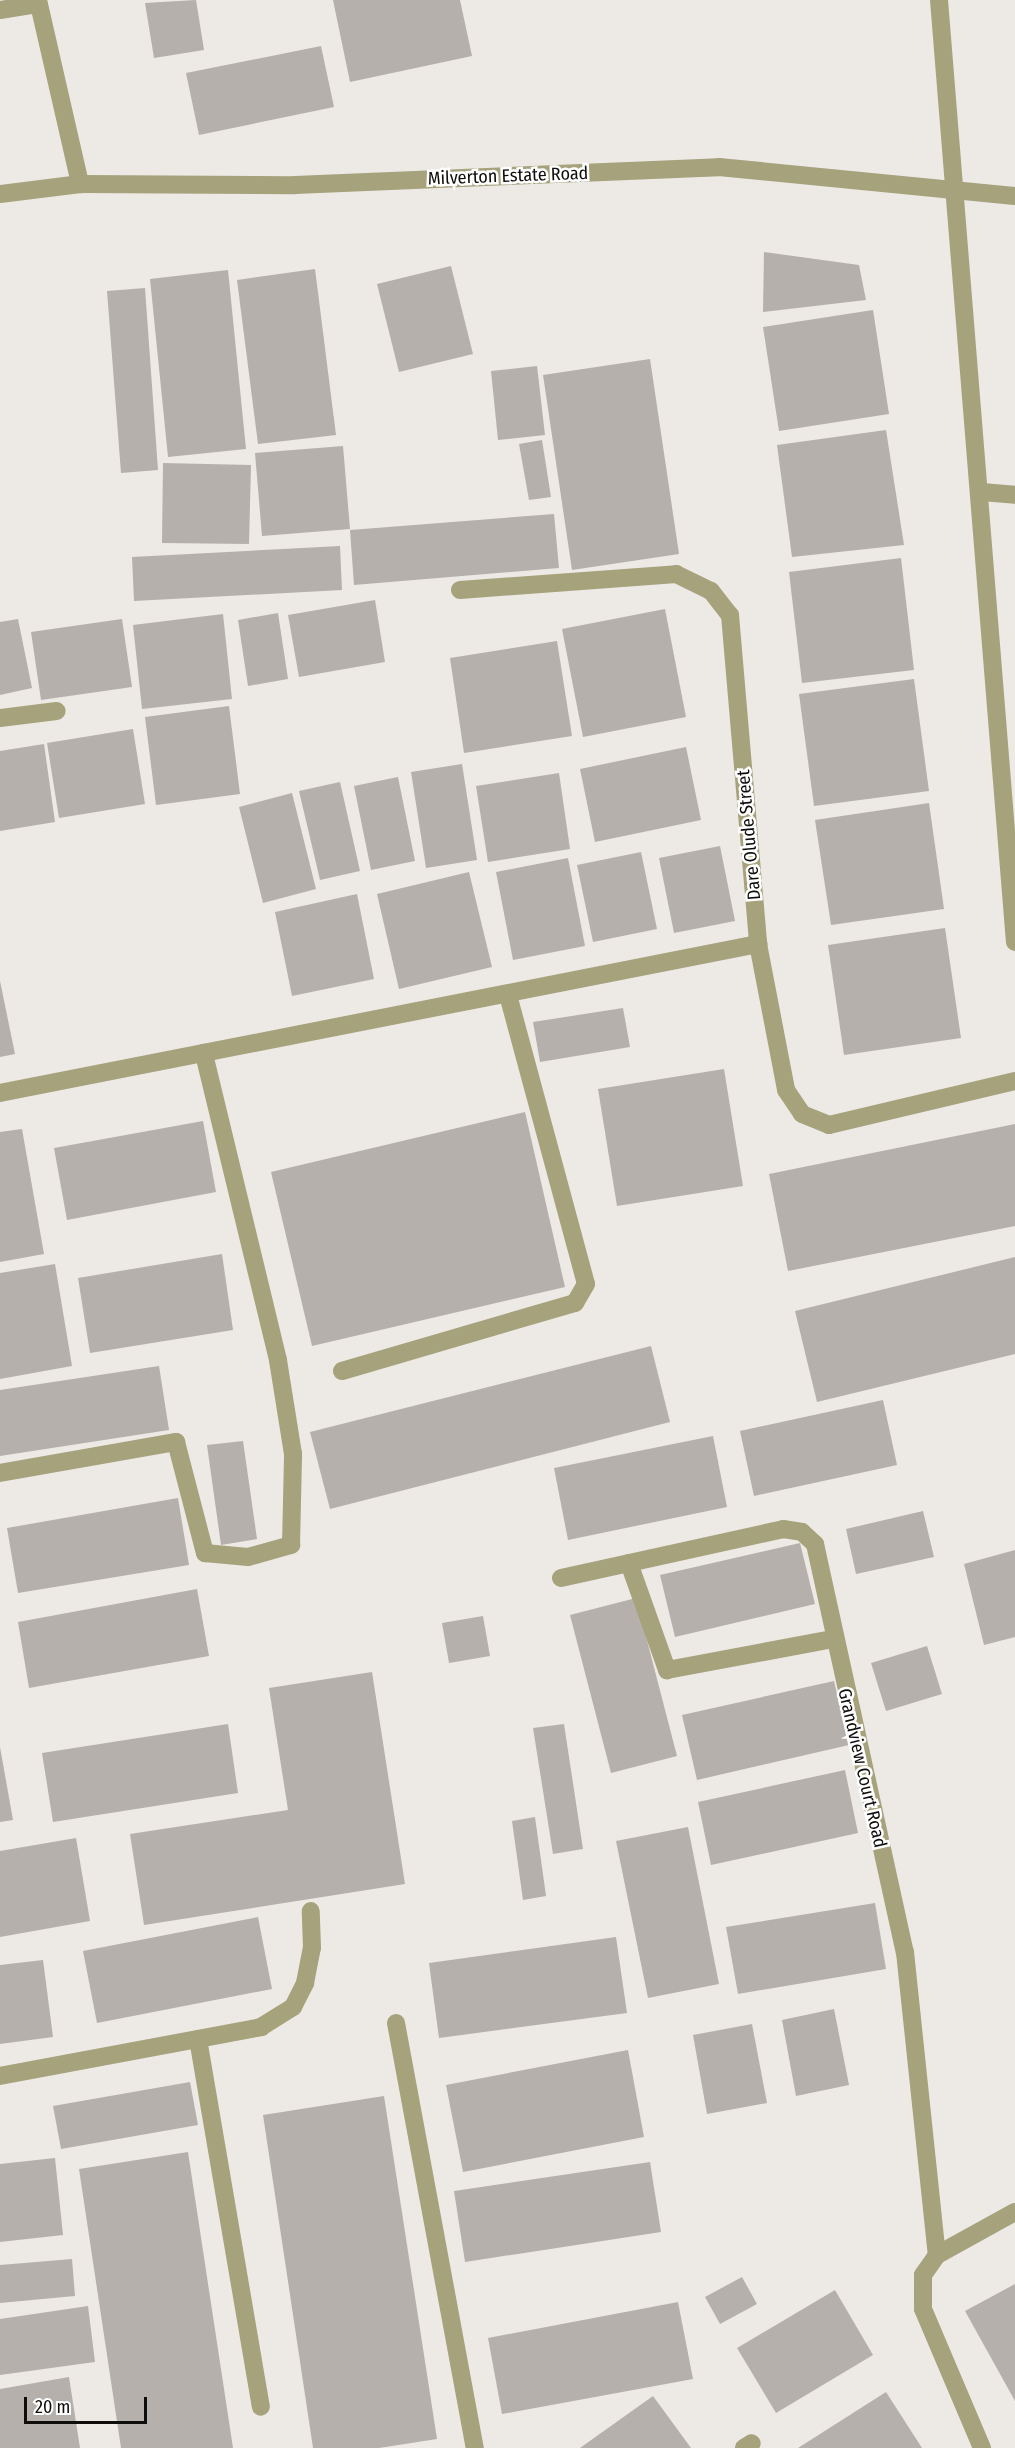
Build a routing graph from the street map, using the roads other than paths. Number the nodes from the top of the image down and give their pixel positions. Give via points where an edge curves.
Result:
1 (939, 0) edge
2 (39, 2) edge
3 (0, 10) edge
4 (80, 184) junction
5 (952, 192) junction
6 (0, 194) edge
7 (1015, 196) edge
8 (982, 492) junction
9 (1015, 495) edge
10 (460, 590) dead end
11 (57, 711) dead end
12 (0, 718) edge
13 (1010, 843) edge
14 (1015, 942) edge
15 (758, 944) junction
16 (508, 994) junction
17 (204, 1053) junction
18 (1015, 1081) edge
19 (0, 1093) edge
20 (342, 1371) dead end
21 (0, 1473) edge
22 (629, 1563) junction
23 (561, 1578) dead end
24 (832, 1639) junction
25 (311, 1911) dead end
26 (396, 2024) dead end
27 (198, 2039) junction
28 (0, 2076) edge
29 (1015, 2212) edge
30 (937, 2255) junction
31 (261, 2407) dead end
32 (475, 2448) edge
33 (982, 2448) edge

1 - 5 street
2 - 3 street
2 - 4 street
4 - 5 street, Milverton Estate Road via 295,185 719,167
4 - 6 street, Milverton Estate Road
5 - 7 street, Milverton Estate Road
5 - 8 street
8 - 9 street
8 - 13 street
10 - 15 street, Dare Olude Street via 676,574 711,591 730,615
11 - 12 street
13 - 14 street
15 - 16 street
15 - 18 street, Dare Olude Street via 786,1090 802,1114 830,1125
16 - 17 street
16 - 20 street via 586,1284 576,1303
17 - 19 street
17 - 21 street via 278,1360 293,1454 291,1545 248,1557 205,1553 176,1442
22 - 23 street, Grandview Court Road
22 - 24 street via 667,1670
22 - 24 street, Grandview Court Road via 783,1529 802,1532 815,1544
24 - 30 street, Grandview Court Road via 905,1952
25 - 27 street via 312,1948 293,2007 261,2027
26 - 32 street
27 - 28 street
27 - 31 street
29 - 30 street
30 - 33 street via 923,2275 923,2309

